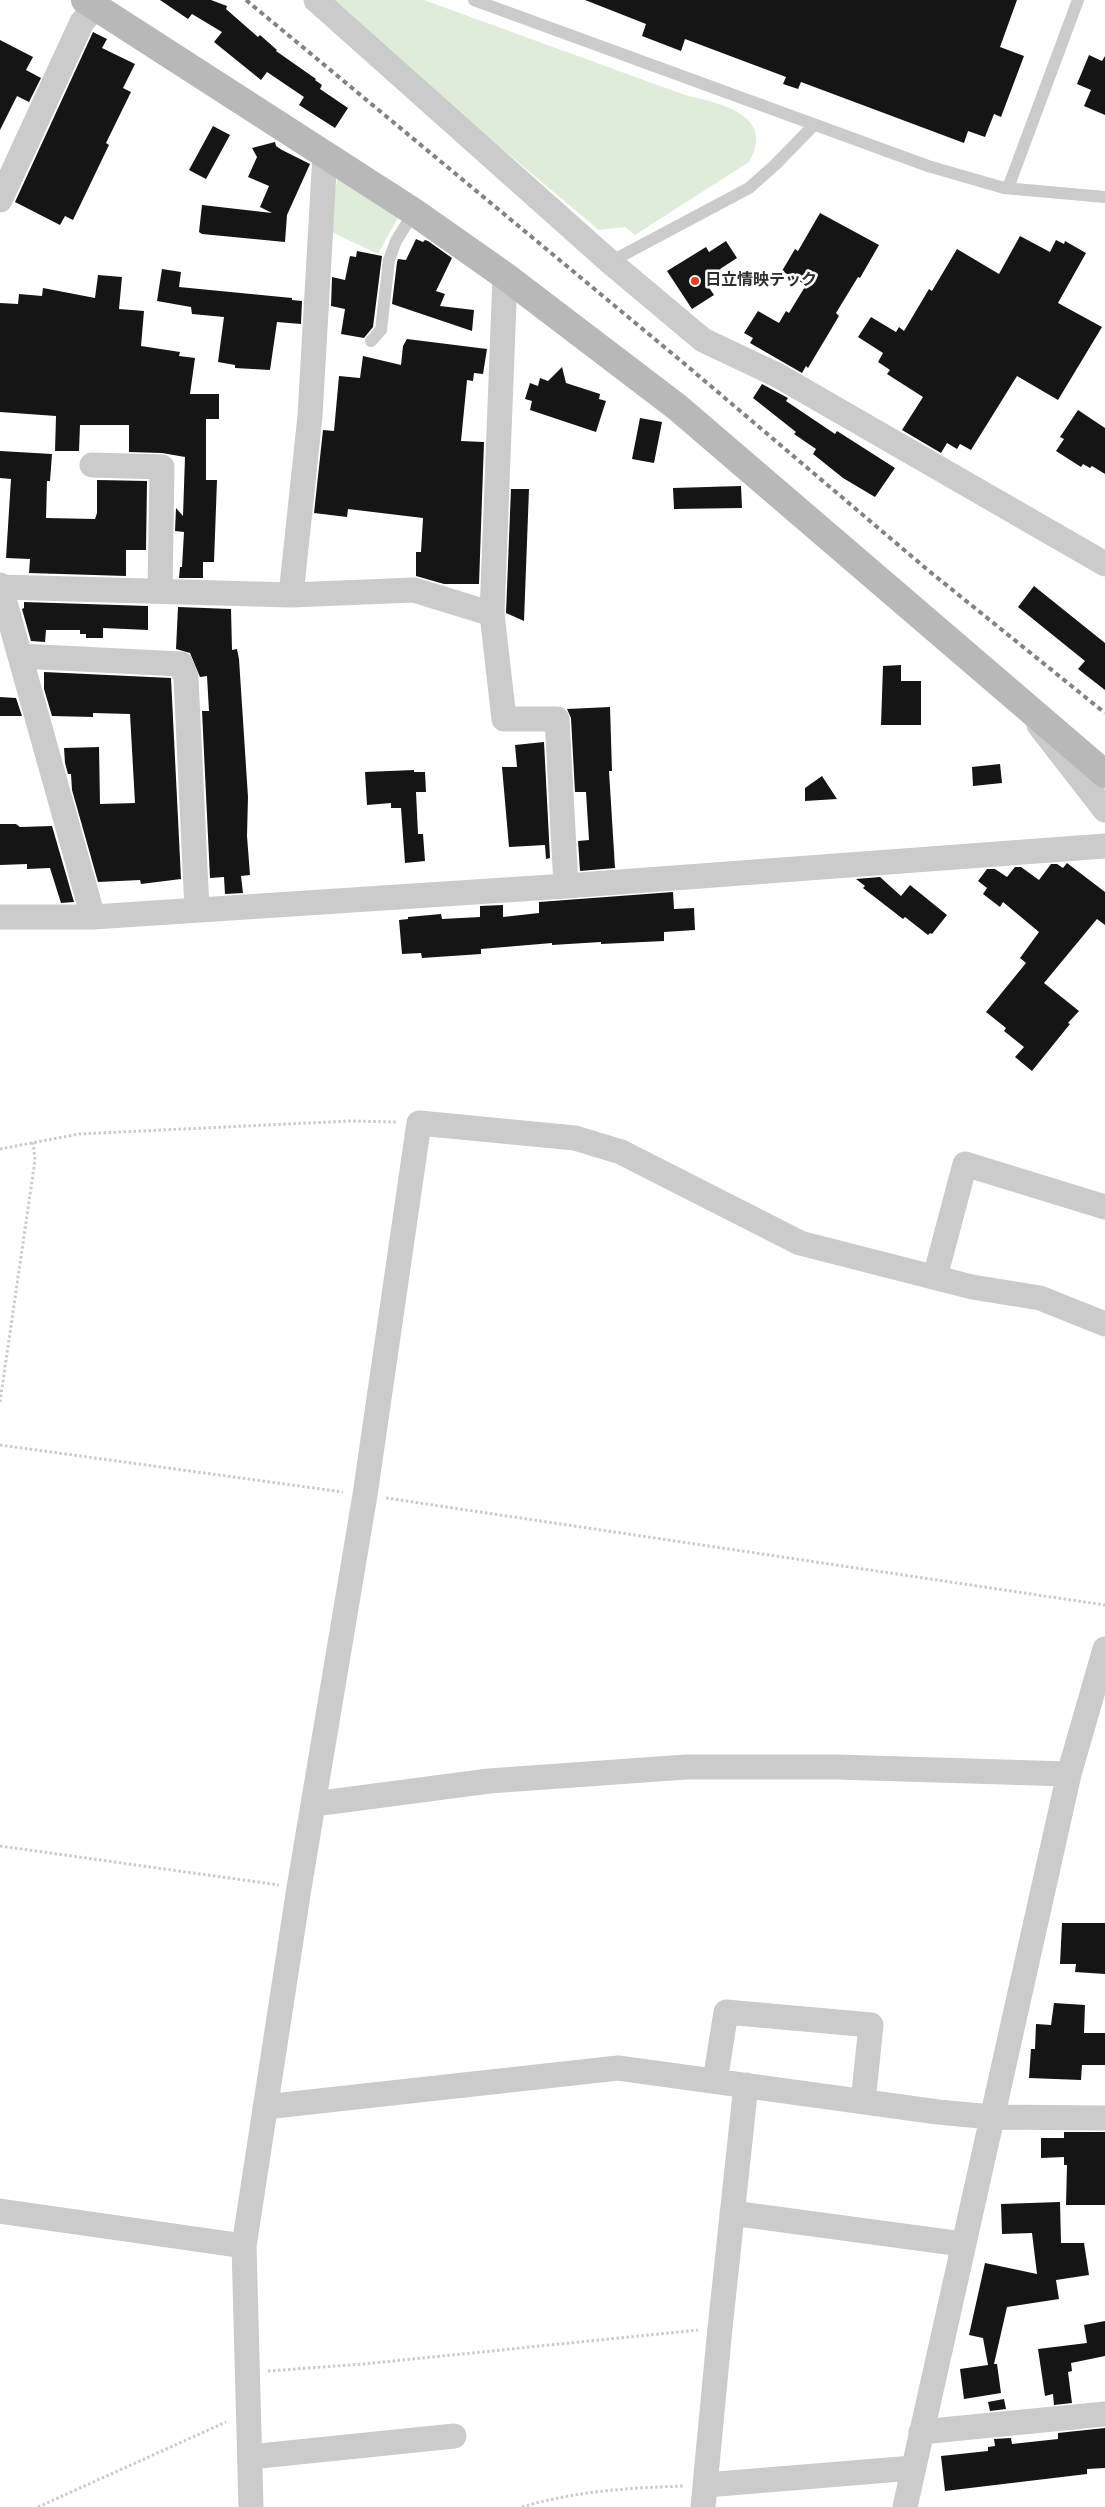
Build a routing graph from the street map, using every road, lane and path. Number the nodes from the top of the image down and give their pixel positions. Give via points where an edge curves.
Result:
1 (316, 0) edge
2 (474, 0) edge
3 (1078, 0) edge
4 (91, 4) edge
5 (813, 126) junction
6 (325, 154) junction
7 (1008, 188) junction
8 (1105, 197) edge
9 (0, 200) edge
10 (414, 212) junction
11 (610, 262) junction
12 (505, 276) junction
13 (371, 341) dead end
14 (92, 465) dead end
15 (1105, 564) edge
16 (0, 587) edge
17 (160, 591) junction
18 (291, 595) junction
19 (492, 614) junction
20 (20, 656) junction
21 (1021, 700) junction
22 (1105, 774) edge
23 (1105, 810) edge
24 (1105, 846) edge
25 (566, 886) junction
26 (197, 910) junction
27 (0, 917) edge
28 (94, 917) junction
29 (419, 1123) junction
30 (33, 1141) junction
31 (0, 1149) edge
32 (1105, 1207) edge
33 (935, 1277) junction
34 (1105, 1324) edge
35 (0, 1402) edge
36 (0, 1445) edge
37 (365, 1495) junction
38 (1105, 1605) edge
39 (1105, 1648) edge
40 (1069, 1774) junction
41 (314, 1804) junction
42 (0, 1846) edge
43 (299, 1888) junction
44 (715, 2081) junction
45 (746, 2085) junction
46 (863, 2102) junction
47 (265, 2108) junction
48 (991, 2117) junction
49 (1105, 2118) edge
50 (0, 2211) edge
51 (732, 2213) junction
52 (962, 2244) junction
53 (244, 2246) junction
54 (720, 2328) junction
55 (248, 2372) junction
56 (1105, 2414) edge
57 (249, 2416) junction
58 (921, 2432) junction
59 (454, 2436) dead end
60 (250, 2457) junction
61 (913, 2468) junction
62 (705, 2496) edge
63 (38, 2507) edge
64 (251, 2507) edge
65 (522, 2507) edge
66 (905, 2507) edge

1 - 11 street
2 - 5 lane
3 - 7 lane
4 - 6 street
4 - 9 street
5 - 7 lane via 928,166
5 - 11 lane via 749,188
6 - 10 street
6 - 18 street via 310,416
7 - 8 lane
10 - 12 street
10 - 13 lane via 396,241 389,260 381,330
11 - 15 street via 704,340 777,375
12 - 19 street
12 - 21 street via 677,407
14 - 17 street via 162,467
16 - 17 street
16 - 20 street
17 - 18 street
18 - 19 street via 414,590
19 - 25 street via 504,720 557,719
20 - 26 street via 181,664 186,678
20 - 28 street
21 - 22 street
21 - 23 street
24 - 25 street
25 - 26 street
26 - 28 street
27 - 28 street
29 - 30 path via 350,1120 79,1134
29 - 33 street via 575,1138 621,1152 800,1243
29 - 37 street
30 - 31 path
30 - 35 path via 35,1160
32 - 33 street via 965,1164
33 - 34 street via 972,1287 1040,1298
36 - 37 path
37 - 38 path
37 - 41 street
39 - 40 street
40 - 41 street via 838,1767 686,1767 489,1781
40 - 48 street
41 - 43 street
42 - 43 path
43 - 47 street
44 - 45 street
44 - 46 street via 726,2012 871,2025
44 - 47 street via 618,2068
45 - 46 street
45 - 51 street
46 - 48 street
47 - 53 street
48 - 49 street
48 - 52 street
50 - 53 street
51 - 52 street
51 - 54 street
52 - 58 street
53 - 55 street
54 - 55 path via 363,2364
54 - 62 street
55 - 57 street
56 - 58 street
57 - 60 street
57 - 63 path via 226,2422
58 - 61 street
59 - 60 street
60 - 64 street
61 - 62 street
61 - 66 street
62 - 65 path via 601,2490

